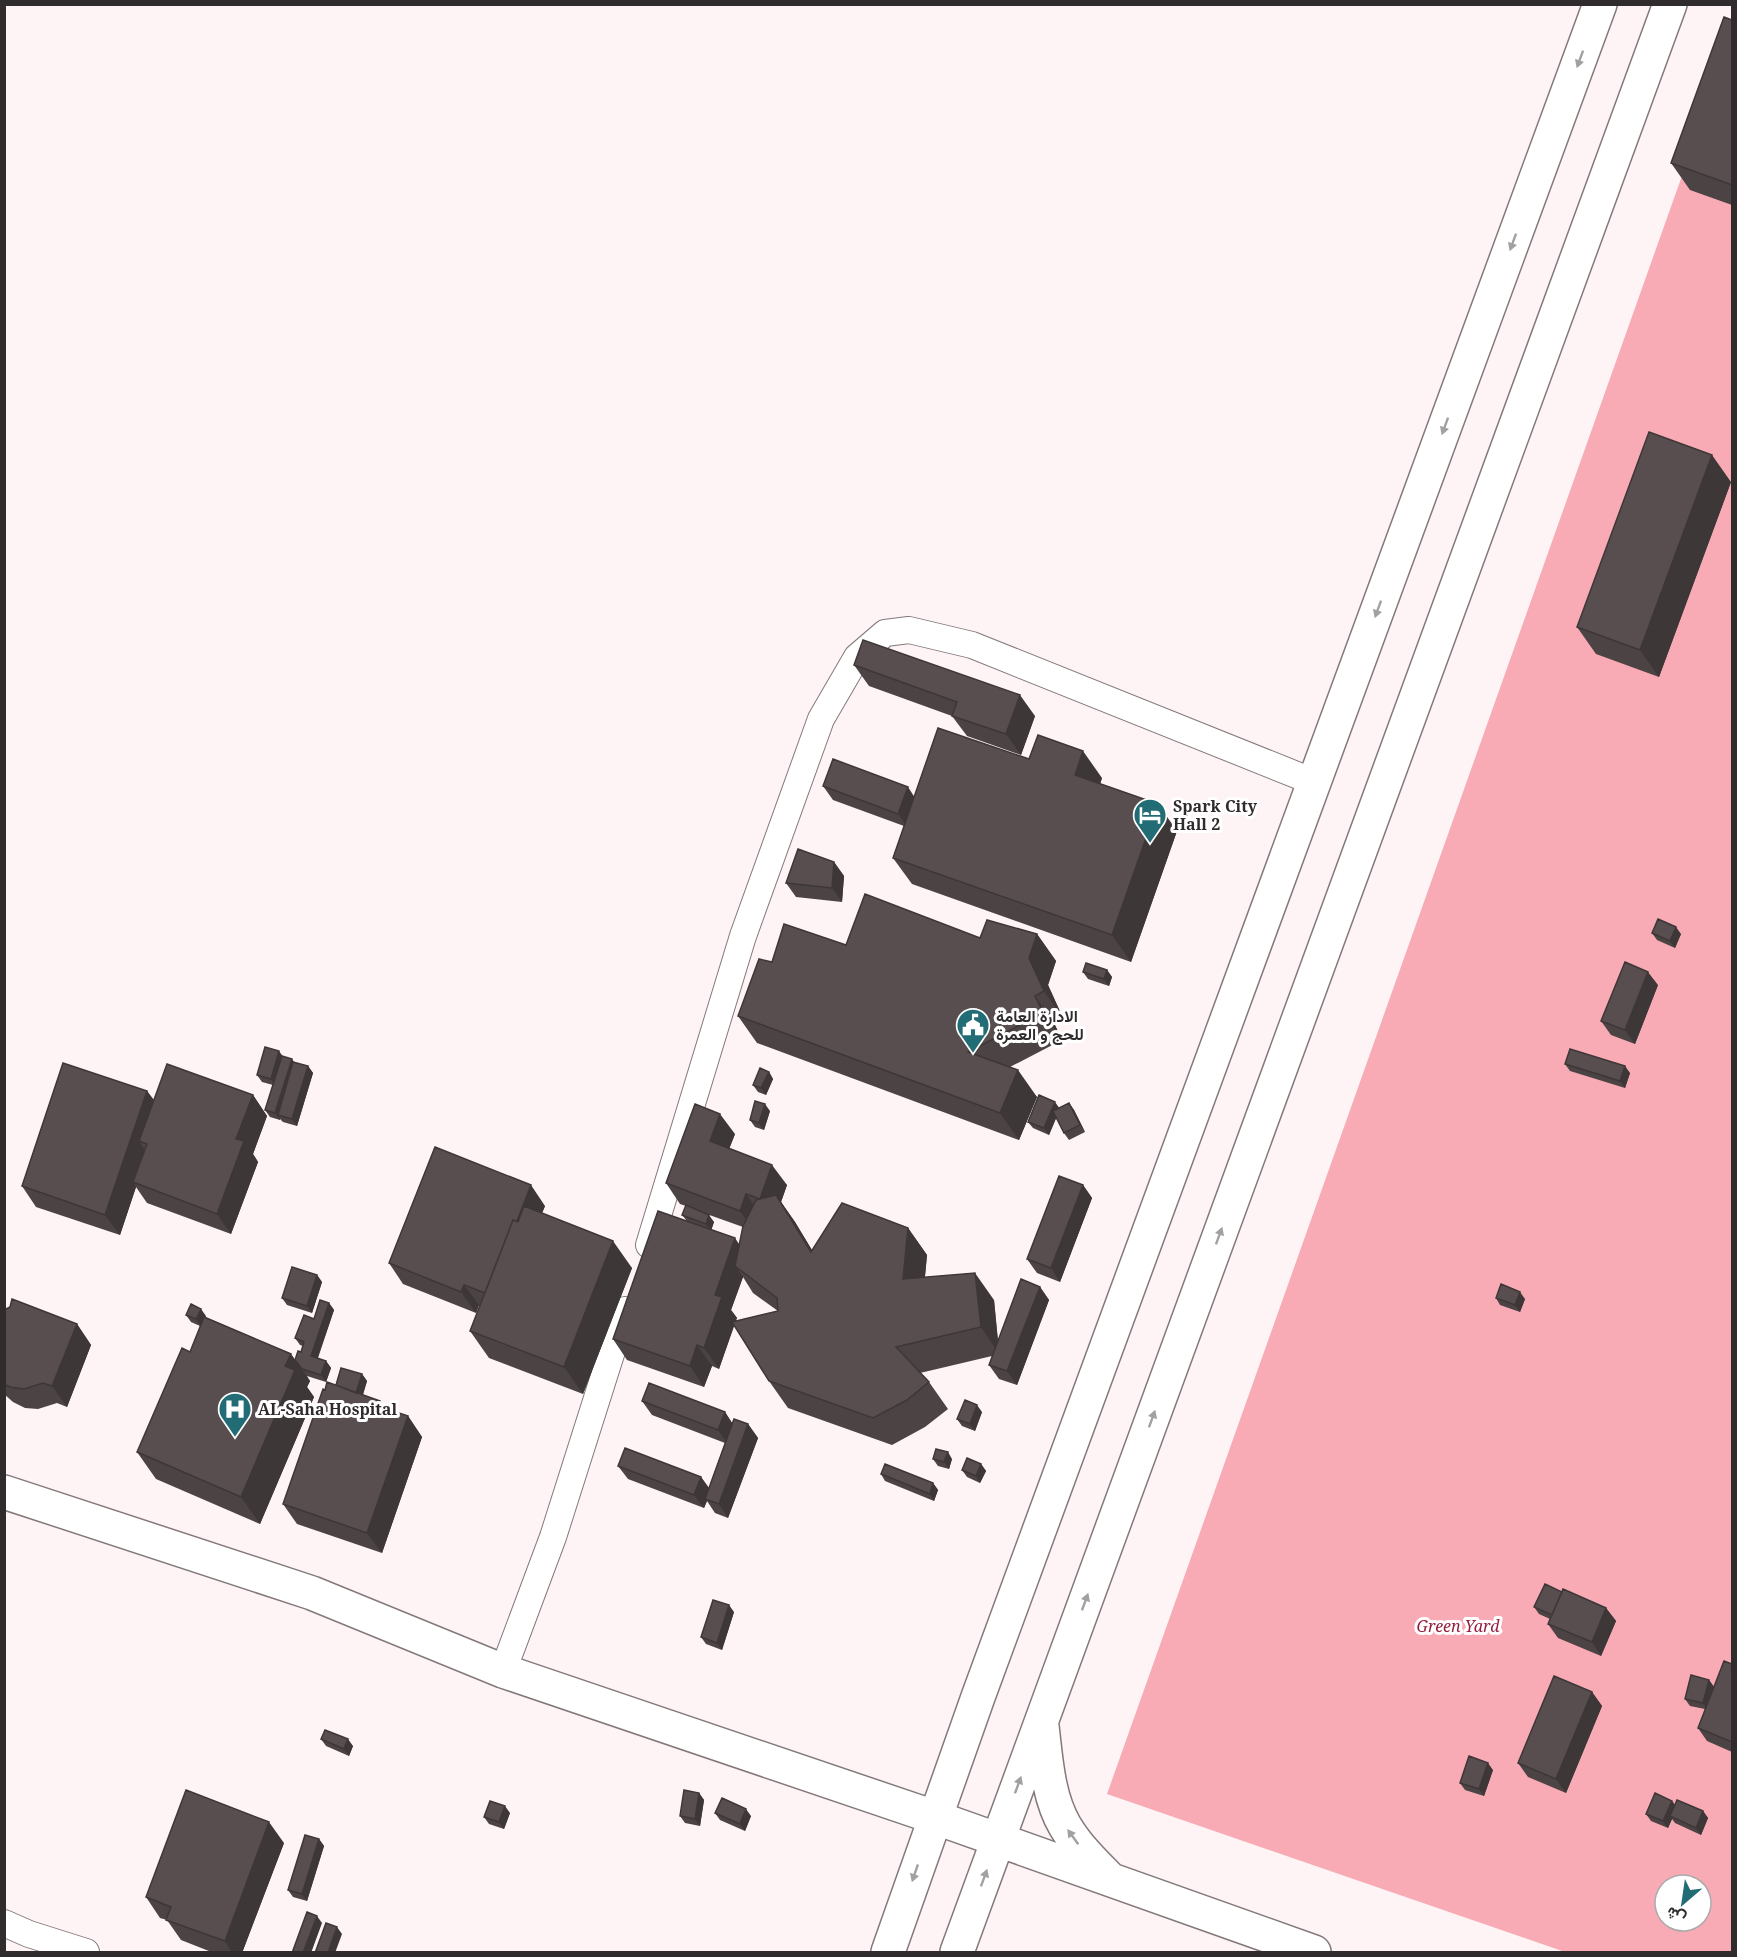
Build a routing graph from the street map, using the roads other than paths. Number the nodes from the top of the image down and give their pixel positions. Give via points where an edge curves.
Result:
1 (1600, 4) edge
2 (1670, 4) edge
3 (1314, 782) junction
4 (4, 1492) edge
5 (503, 1671) junction
6 (1041, 1720) junction
7 (934, 1817) junction
8 (998, 1840) junction
9 (1111, 1881) junction
10 (4, 1923) edge
11 (86, 1953) edge
12 (888, 1953) edge
13 (957, 1953) edge
14 (1314, 1953) edge

1 -> 3 street
6 -> 2 street
3 - 5 street via 972,645 909,630 885,633 857,657 821,719 743,936 657,1221 553,1537
3 - 7 street
4 - 5 street via 312,1593
5 - 7 street
8 -> 6 street
9 -> 6 street via 1065,1826 1052,1793
7 - 8 street
7 -> 12 street
8 - 9 street
13 -> 8 street
9 - 14 street
10 - 11 street

